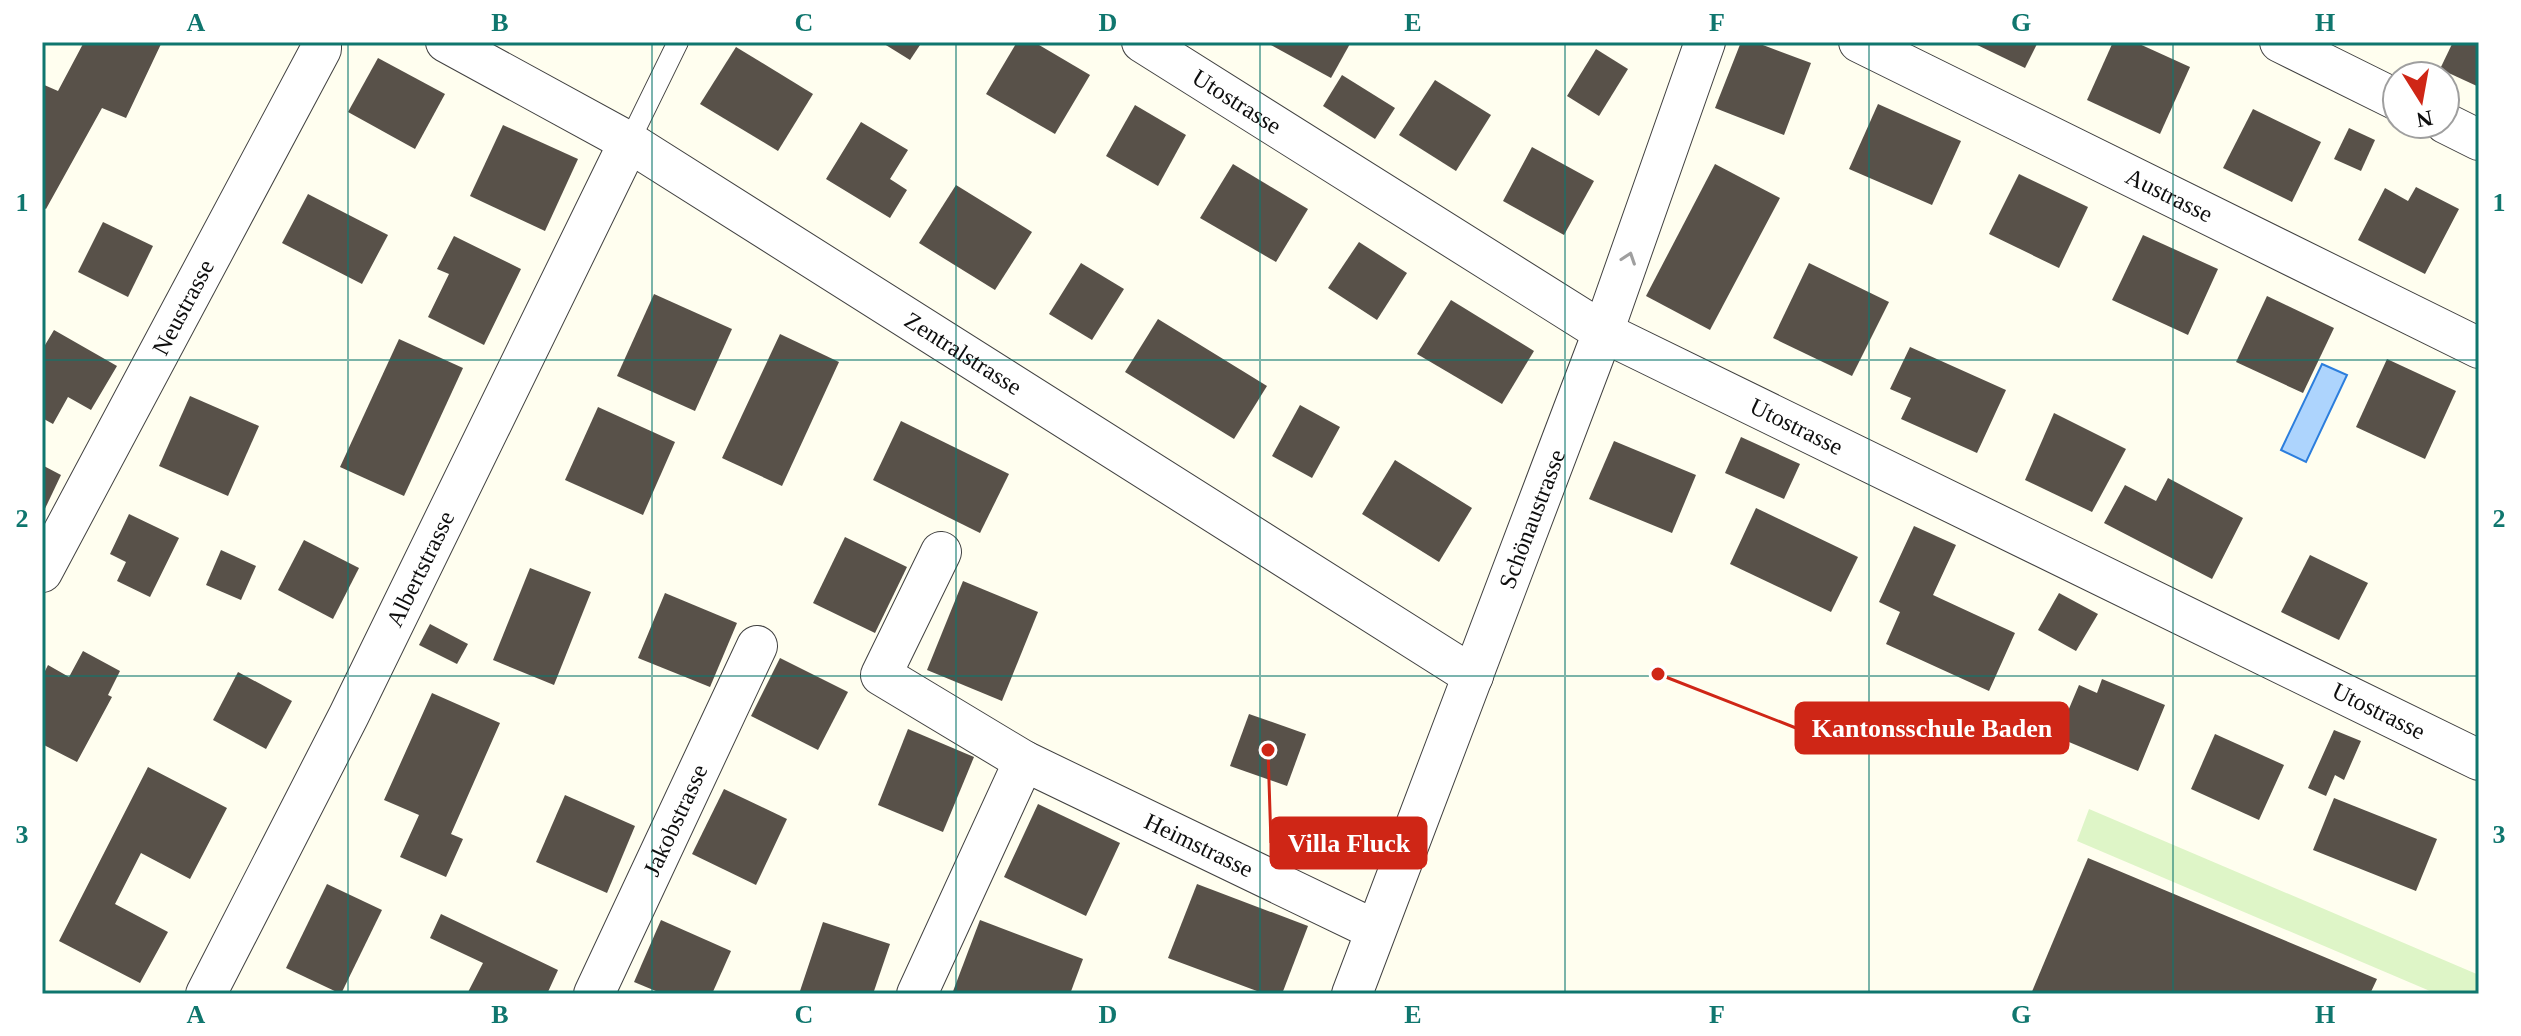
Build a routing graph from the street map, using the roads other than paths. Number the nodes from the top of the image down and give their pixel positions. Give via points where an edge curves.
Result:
1 (321, 42) edge
2 (446, 42) edge
3 (678, 42) edge
4 (1142, 42) edge
5 (1705, 42) edge
6 (1859, 42) edge
7 (2280, 42) edge
8 (2381, 92) edge
9 (2461, 131) edge
10 (2479, 140) edge
11 (629, 142) junction
12 (1603, 332) junction
13 (2479, 348) edge
14 (941, 552) dead end
15 (42, 572) edge
16 (757, 646) dead end
17 (1473, 676) junction
18 (2479, 760) edge
19 (1024, 761) junction
20 (1375, 930) junction
21 (206, 994) edge
22 (594, 994) edge
23 (917, 994) edge
24 (1352, 994) edge

1 - 15 street, Neustrasse
2 - 11 street, Zentralstrasse
3 - 11 lane
4 - 12 street, Utostrasse
12 -> 5 street, Schönaustrasse
6 - 13 street, Austrasse
7 - 8 street
9 - 10 street
11 - 17 street, Zentralstrasse
11 - 21 street, Albertstrasse via 349,715
12 - 17 street, Schönaustrasse
12 - 18 street, Utostrasse
14 - 19 street, Heimstrasse via 881,675
16 - 22 street, Jakobstrasse
17 - 20 street, Schönaustrasse
19 - 20 street, Heimstrasse
19 - 23 street
20 - 24 street, Schönaustrasse

